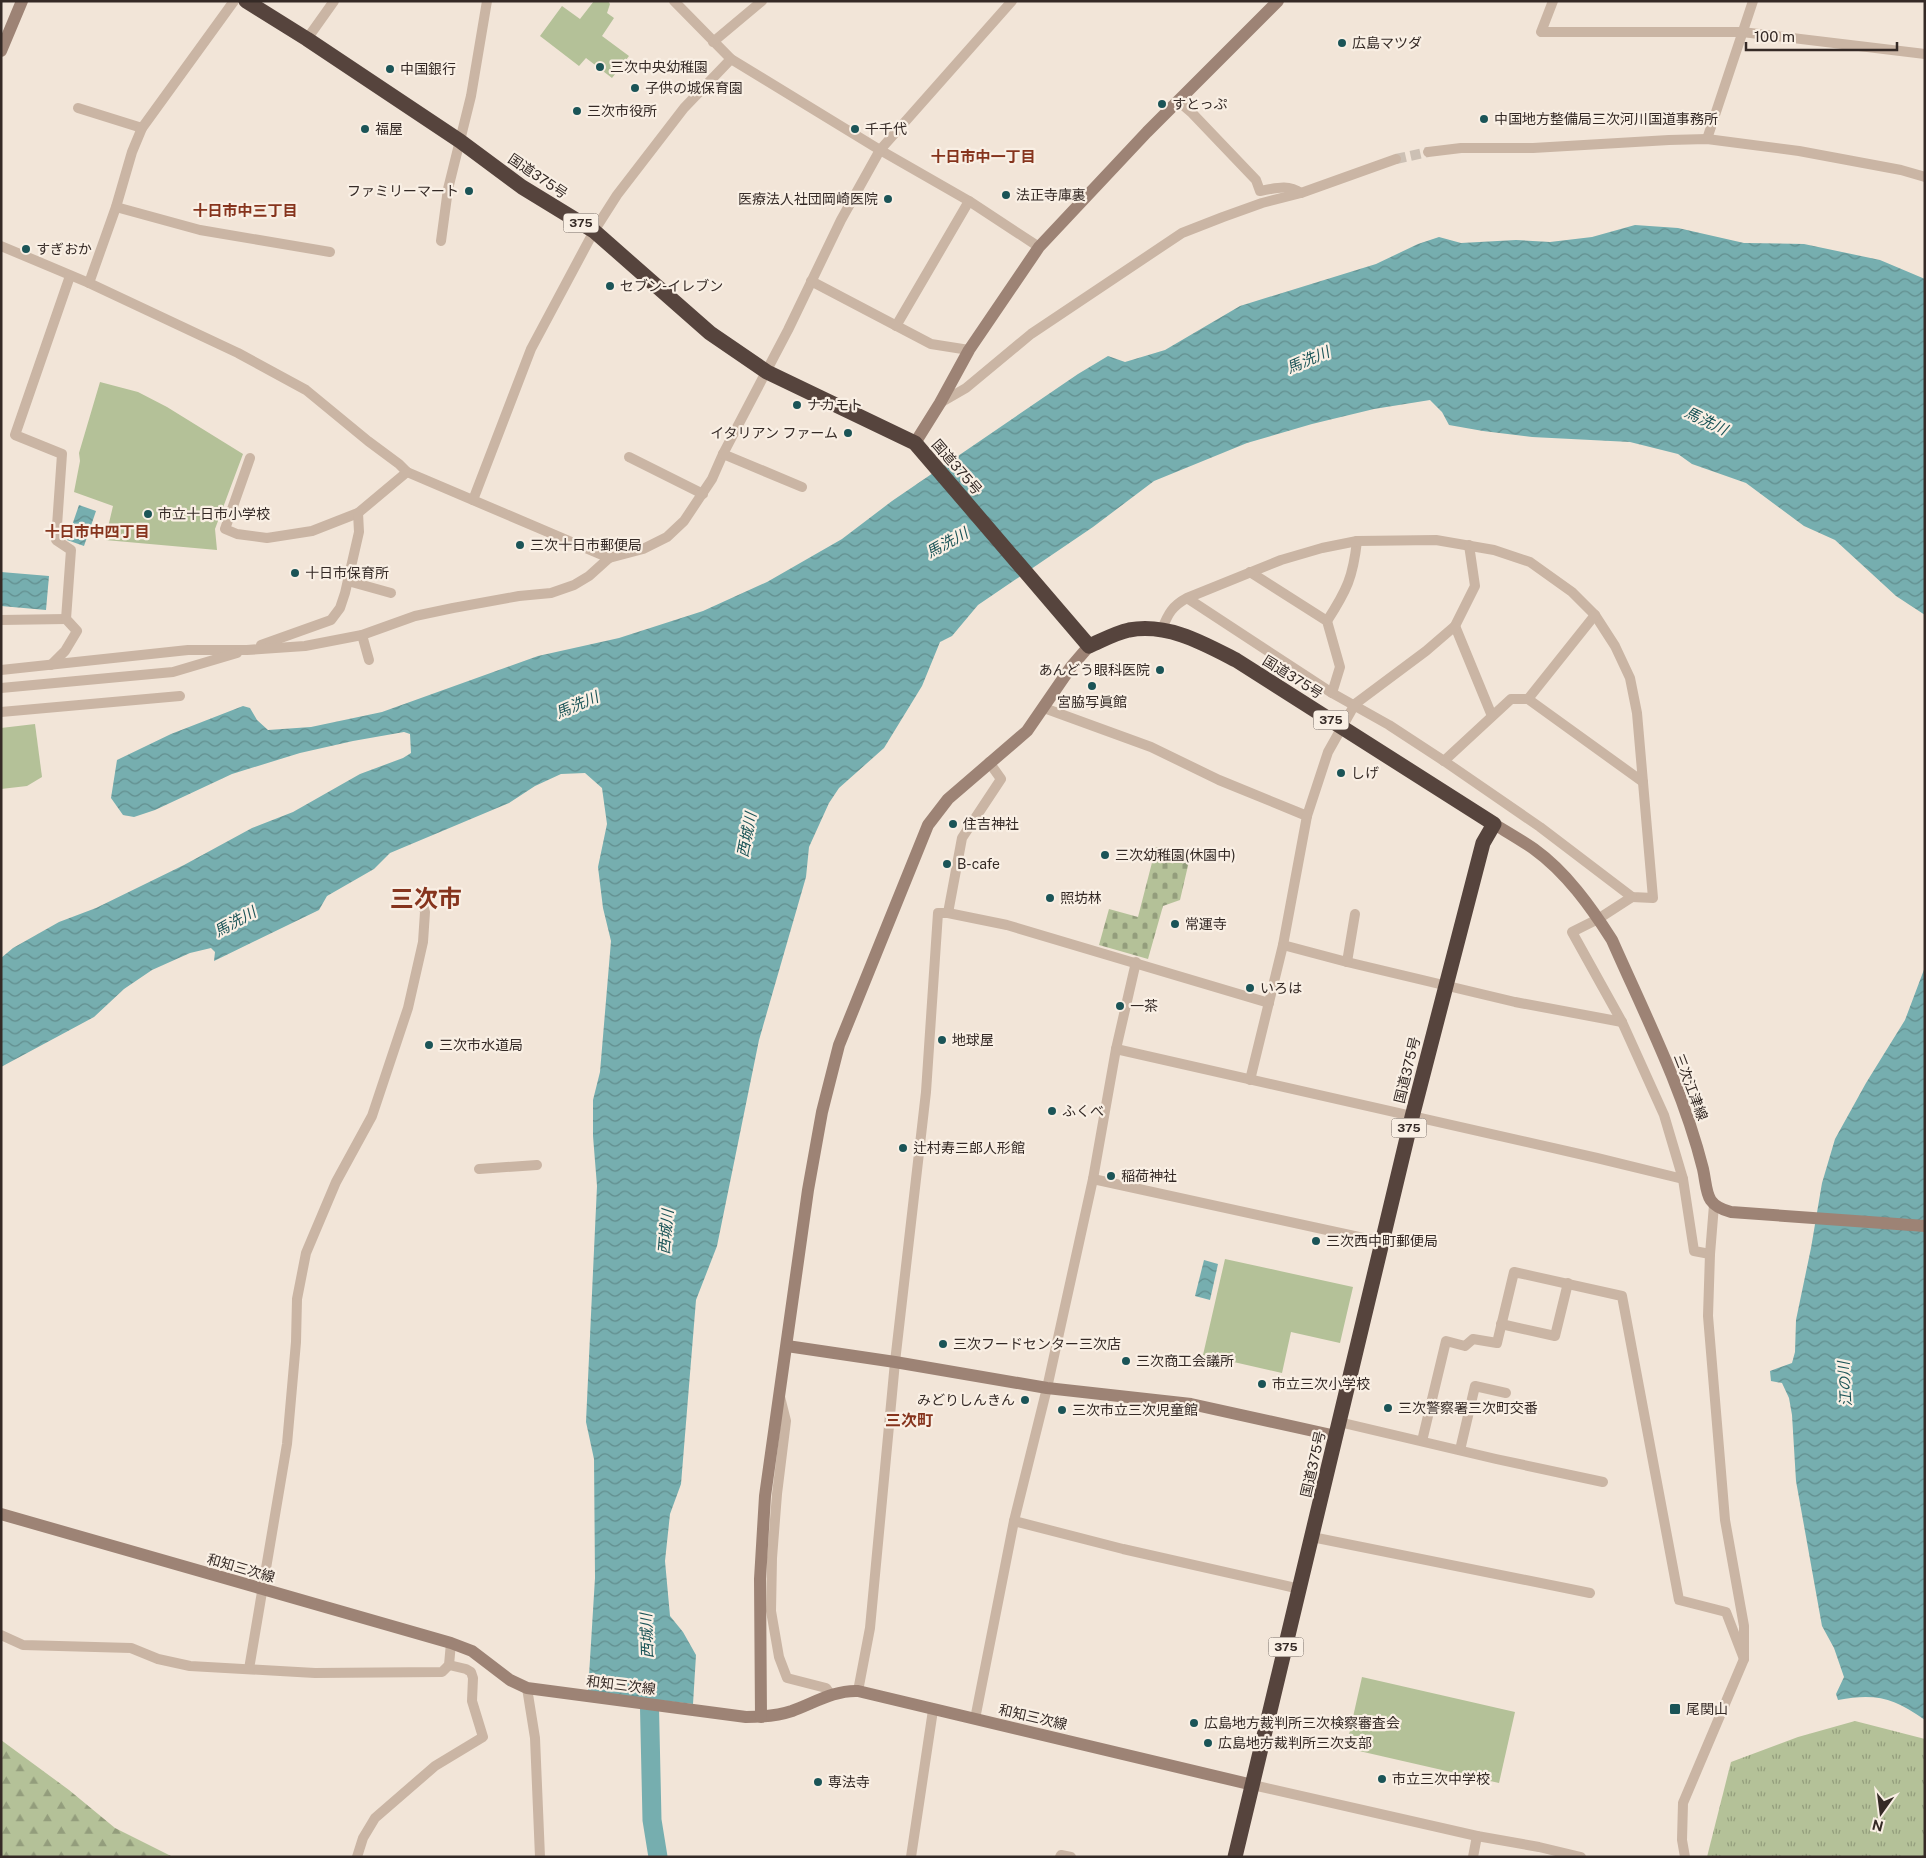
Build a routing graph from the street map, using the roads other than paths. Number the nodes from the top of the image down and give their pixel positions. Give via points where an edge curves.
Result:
1 (22, 1) edge
2 (234, 1) edge
3 (246, 1) edge
4 (334, 1) edge
5 (487, 1) edge
6 (674, 1) edge
7 (762, 1) edge
8 (1012, 1) edge
9 (1278, 1) edge
10 (1553, 1) edge
11 (1753, 1) edge
12 (1742, 32) junction
13 (306, 39) junction
14 (713, 42) junction
15 (1, 51) edge
16 (1925, 54) edge
17 (731, 59) junction
18 (1178, 101) junction
19 (78, 108) dead end
20 (142, 128) junction
21 (1707, 139) junction
22 (460, 142) junction
23 (880, 150) junction
24 (1428, 152) tunnel mouth
25 (1396, 159) tunnel mouth
26 (1925, 177) edge
27 (1301, 193) junction
28 (969, 201) junction
29 (116, 207) junction
30 (594, 231) junction
31 (441, 241) dead end
32 (1, 246) edge
33 (1039, 247) junction
34 (330, 252) dead end
35 (70, 276) junction
36 (811, 281) junction
37 (89, 283) junction
38 (896, 326) junction
39 (969, 350) junction
40 (767, 372) junction
41 (940, 403) junction
42 (914, 443) junction
43 (723, 454) junction
44 (629, 457) dead end
45 (250, 458) dead end
46 (407, 472) junction
47 (802, 487) dead end
48 (703, 494) junction
49 (473, 500) junction
50 (358, 513) junction
51 (1357, 541) junction
52 (1469, 545) junction
53 (609, 558) junction
54 (1250, 572) junction
55 (348, 581) junction
56 (391, 593) dead end
57 (1187, 598) junction
58 (1595, 615) junction
59 (66, 619) junction
60 (1, 620) edge
61 (1327, 621) junction
62 (1455, 626) junction
63 (1162, 629) junction
64 (362, 635) junction
65 (1088, 646) junction
66 (251, 649) junction
67 (369, 660) dead end
68 (51, 665) junction
69 (1, 670) edge
70 (1, 688) edge
71 (1332, 693) junction
72 (180, 696) dead end
73 (1528, 699) junction
74 (1355, 704) junction
75 (1044, 708) junction
76 (1, 712) edge
77 (1492, 716) junction
78 (1342, 727) junction
79 (1444, 761) junction
80 (990, 762) junction
81 (1643, 782) junction
82 (1308, 816) junction
83 (1494, 824) junction
84 (1632, 897) junction
85 (423, 905) dead end
86 (948, 913) junction
87 (1355, 914) dead end
88 (1598, 919) junction
89 (1283, 945) junction
90 (1136, 962) junction
91 (1347, 962) junction
92 (1446, 985) junction
93 (1269, 1003) junction
94 (1622, 1022) junction
95 (1116, 1049) junction
96 (1250, 1080) junction
97 (1412, 1117) junction
98 (537, 1165) dead end
99 (478, 1169) dead end
100 (1093, 1179) junction
101 (1682, 1179) junction
102 (1714, 1205) junction
103 (1925, 1226) edge
104 (1382, 1242) junction
105 (1710, 1254) junction
106 (1568, 1283) junction
107 (1501, 1324) junction
108 (787, 1346) junction
109 (895, 1362) junction
110 (1047, 1388) junction
111 (1506, 1392) dead end
112 (780, 1393) junction
113 (1338, 1429) junction
114 (1422, 1441) junction
115 (1460, 1450) junction
116 (1602, 1482) dead end
117 (1, 1514) edge
118 (1014, 1521) junction
119 (1312, 1537) junction
120 (1300, 1589) junction
121 (264, 1590) junction
122 (1590, 1593) dead end
123 (1, 1635) edge
124 (451, 1643) junction
125 (1744, 1659) junction
126 (449, 1665) junction
127 (249, 1670) junction
128 (527, 1688) junction
129 (858, 1691) junction
130 (831, 1695) junction
131 (933, 1710) junction
132 (761, 1718) junction
133 (975, 1719) junction
134 (1253, 1784) junction
135 (1477, 1836) junction
136 (1538, 1852) edge
137 (357, 1857) edge
138 (540, 1857) edge
139 (911, 1857) edge
140 (1060, 1857) edge
141 (1071, 1857) edge
142 (1234, 1857) edge
143 (1473, 1857) edge
144 (1581, 1857) edge
145 (1685, 1857) edge

1 - 15 street
2 - 20 street
3 - 13 highway, 国道375号 / 375
4 - 13 street
5 - 22 street
6 - 14 street
7 - 14 street
8 - 23 street
9 - 18 street
10 - 12 street via 1541,32
11 - 12 street
12 - 16 street
12 - 21 street
13 - 22 highway, 国道375号 / 375
14 - 17 street
17 - 23 street
17 - 30 street via 684,108 617,195
18 - 27 street via 1256,180 1260,190 1283,186
18 - 33 street
19 - 20 street
20 - 29 street
21 - 24 street
21 - 26 street via 1800,151
22 - 30 highway, 国道375号 / 375 via 522,187
22 - 31 street via 448,189
23 - 28 street
23 - 36 street
25 - 27 street
27 - 41 street via 1262,203 1182,233 1031,334 966,388
28 - 33 street
28 - 38 street
29 - 34 street via 200,230
29 - 37 street
30 - 40 highway, 国道375号 / 375 via 710,333
30 - 49 street via 532,349
32 - 35 street
33 - 39 street
35 - 37 street
35 - 59 street via 15,435 62,454 56,540 71,550
36 - 38 street
36 - 40 street
37 - 46 street via 238,353 306,390
38 - 39 street via 931,344
39 - 41 street
40 - 42 highway, 国道375号 / 375
40 - 43 street
41 - 42 street
42 - 65 highway, 国道375号 / 375
43 - 47 street
43 - 48 street
44 - 48 street
45 - 50 street via 225,529 267,538 288,536 312,531
46 - 49 street
46 - 50 street
48 - 53 street via 684,521 667,537 643,549
49 - 53 street
50 - 55 street via 359,532
51 - 52 street via 1436,540
51 - 54 street via 1322,548
51 - 61 street via 1354,568 1344,594
52 - 58 street via 1530,562 1572,592
52 - 62 street via 1475,586
53 - 64 street via 589,576 551,593 415,616
54 - 57 street
54 - 61 street
55 - 56 street
55 - 66 street via 340,608 332,620
57 - 63 street via 1168,612
57 - 71 street
58 - 73 street
58 - 81 street via 1630,678 1637,713
59 - 60 street
59 - 68 street via 77,631 65,651
61 - 71 street via 1340,667
62 - 74 street
62 - 77 street
63 - 65 highway, 国道375号 / 375 via 1128,630
63 - 78 highway, 国道375号 / 375 via 1198,640 1236,660
64 - 66 street via 305,646
64 - 67 street
65 - 75 street via 1070,667
66 - 68 street via 188,650
66 - 70 street via 172,672
68 - 69 street
71 - 74 street
72 - 76 street
73 - 77 street via 1511,699
73 - 81 street
74 - 78 street
74 - 79 street
75 - 80 street via 1027,731
75 - 82 street via 1151,747 1219,780
77 - 79 street
78 - 82 street via 1328,752
78 - 83 highway, 国道375号 / 375
79 - 84 street via 1540,827
80 - 86 street via 1001,778 962,838
80 - 108 street via 948,799 928,825 839,1045 822,1112 808,1190
81 - 84 street via 1653,898
82 - 89 street
83 - 88 street, 三次江津線 via 1549,861
83 - 92 highway, 国道375号 / 375 via 1483,843
84 - 88 street
85 - 121 street via 423,942 408,1008 372,1116 336,1182 306,1253 298,1299 287,1444
86 - 90 street via 1007,925
86 - 109 street via 938,913 926,1092
87 - 91 street
88 - 94 street via 1572,932
88 - 102 street, 三次江津線 via 1612,940 1678,1088
89 - 91 street
89 - 93 street
90 - 93 street
90 - 95 street
91 - 92 street
92 - 94 street
92 - 97 highway, 国道375号 / 375
93 - 96 street
94 - 101 street via 1664,1115
95 - 96 street
95 - 100 street
96 - 97 street
97 - 101 street
97 - 104 highway, 国道375号 / 375
98 - 99 street
100 - 104 street
100 - 110 street
101 - 105 street via 1694,1251
102 - 103 street via 1738,1213
102 - 105 street
104 - 113 highway, 国道375号 / 375
105 - 125 street via 1708,1316 1724,1510 1744,1626
106 - 107 street via 1514,1272
106 - 107 street via 1554,1336
106 - 125 street via 1622,1296 1679,1600 1726,1612
107 - 114 street via 1497,1343 1473,1339 1465,1346 1446,1341
108 - 109 street
108 - 112 street
109 - 110 street
109 - 129 street via 870,1628
110 - 113 street via 1191,1404
110 - 118 street
111 - 115 street via 1475,1386
112 - 130 street via 786,1421 772,1558 771,1612 779,1657 787,1678 826,1688
112 - 132 street via 765,1496 761,1569
113 - 114 street
113 - 119 highway, 国道375号 / 375
114 - 115 street
115 - 116 street
117 - 121 street, 和知三次線
118 - 120 street
118 - 133 street
119 - 120 highway, 国道375号 / 375
119 - 122 street
120 - 134 highway, 国道375号 / 375
121 - 124 street, 和知三次線
121 - 127 street
123 - 127 street via 23,1645 131,1648 158,1659 190,1666
124 - 126 street
124 - 128 street, 和知三次線 via 472,1651 510,1680
125 - 145 street via 1683,1803
126 - 127 street via 442,1672
126 - 137 street via 471,1672 472,1701 483,1737 436,1766 376,1818 363,1838
128 - 132 street, 和知三次線
128 - 138 street via 535,1738
129 - 130 street, 和知三次線
129 - 131 street, 和知三次線
130 - 132 street, 和知三次線 via 792,1711
131 - 133 street, 和知三次線
131 - 139 street
133 - 134 street, 和知三次線
134 - 135 street
134 - 142 highway, 国道375号 / 375
135 - 136 street
135 - 143 street
136 - 144 street
140 - 141 street

